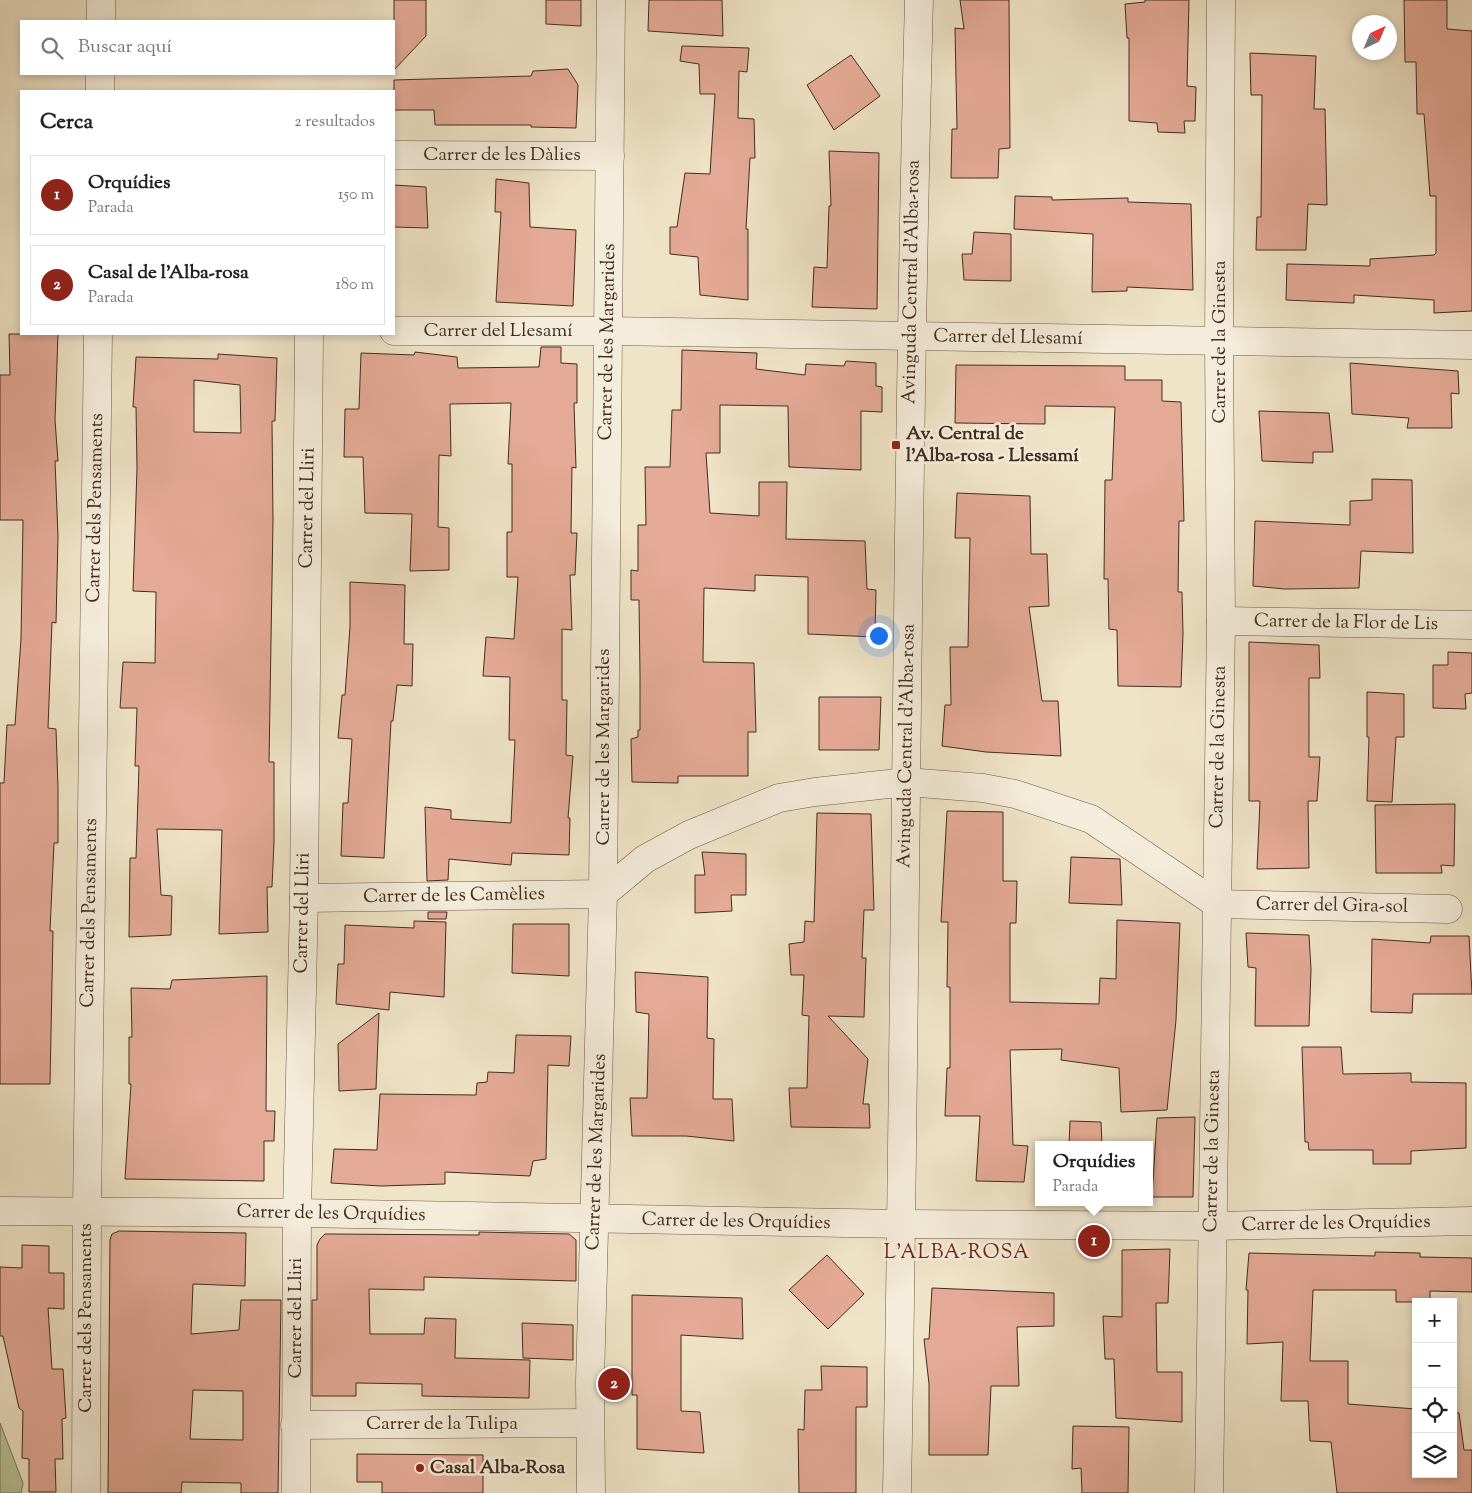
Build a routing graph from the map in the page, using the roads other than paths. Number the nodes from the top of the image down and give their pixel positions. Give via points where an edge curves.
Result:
1 (101, 0) edge
2 (611, 0) edge
3 (919, 0) edge
4 (1221, 0) edge
5 (101, 20) edge
6 (100, 75) edge
7 (100, 90) edge
8 (395, 155) edge
9 (610, 156) junction
10 (395, 330) edge
11 (608, 331) junction
12 (98, 335) edge
13 (310, 335) edge
14 (910, 337) junction
15 (1219, 342) junction
16 (1472, 345) edge
17 (1221, 621) junction
18 (1472, 625) edge
19 (907, 782) junction
20 (603, 894) junction
21 (304, 898) junction
22 (1217, 904) junction
23 (1448, 909) dead end
24 (86, 1210) junction
25 (0, 1211) edge
26 (297, 1213) junction
27 (595, 1220) junction
28 (1472, 1222) edge
29 (902, 1224) junction
30 (1212, 1226) junction
31 (589, 1423) junction
32 (295, 1425) junction
33 (86, 1493) edge
34 (296, 1493) edge
35 (590, 1493) edge
36 (897, 1493) edge
37 (1210, 1493) edge

1 - 5 street
2 - 9 street, Carrer de les Margarides
3 - 14 street, Avinguda Central d'Alba-rosa
4 - 15 street, Carrer de la Ginesta
6 - 7 street
8 - 9 street, Carrer de les Dàlies
9 - 11 street, Carrer de les Margarides
10 - 11 street, Carrer del Llesamí
11 - 14 street, Carrer del Llesamí
11 - 20 street, Carrer de les Margarides
12 - 24 street, Carrer dels Pensaments
13 - 21 street, Carrer del Lliri
14 - 15 street, Carrer del Llesamí
14 - 19 street, Avinguda Central d'Alba-rosa
15 - 16 street, Carrer del Llesamí
15 - 17 street, Carrer de la Ginesta
17 - 18 street, Carrer de la Flor de Lis
17 - 22 street, Carrer de la Ginesta
19 - 20 street via 779,798 689,835 645,859
19 - 22 street via 984,788 1015,794 1091,819
19 - 29 street, Avinguda Central d'Alba-rosa
20 - 21 street, Carrer de les Camèlies
20 - 27 street, Carrer de les Margarides
21 - 26 street, Carrer del Lliri
22 - 23 street, Carrer del Gira-sol
22 - 30 street, Carrer de la Ginesta
24 - 25 street, Carrer de les Orquídies
24 - 26 street, Carrer de les Orquídies
24 - 33 street, Carrer dels Pensaments
26 - 27 street, Carrer de les Orquídies
26 - 32 street, Carrer del Lliri
27 - 29 street, Carrer de les Orquídies
27 - 31 street, Carrer de les Margarides
28 - 30 street, Carrer de les Orquídies
29 - 30 street, Carrer de les Orquídies
29 - 36 street, Avinguda Central d'Alba-rosa
30 - 37 street, Carrer de la Ginesta
31 - 32 street, Carrer de la Tulipa
31 - 35 street, Carrer de les Margarides
32 - 34 street, Carrer del Lliri

